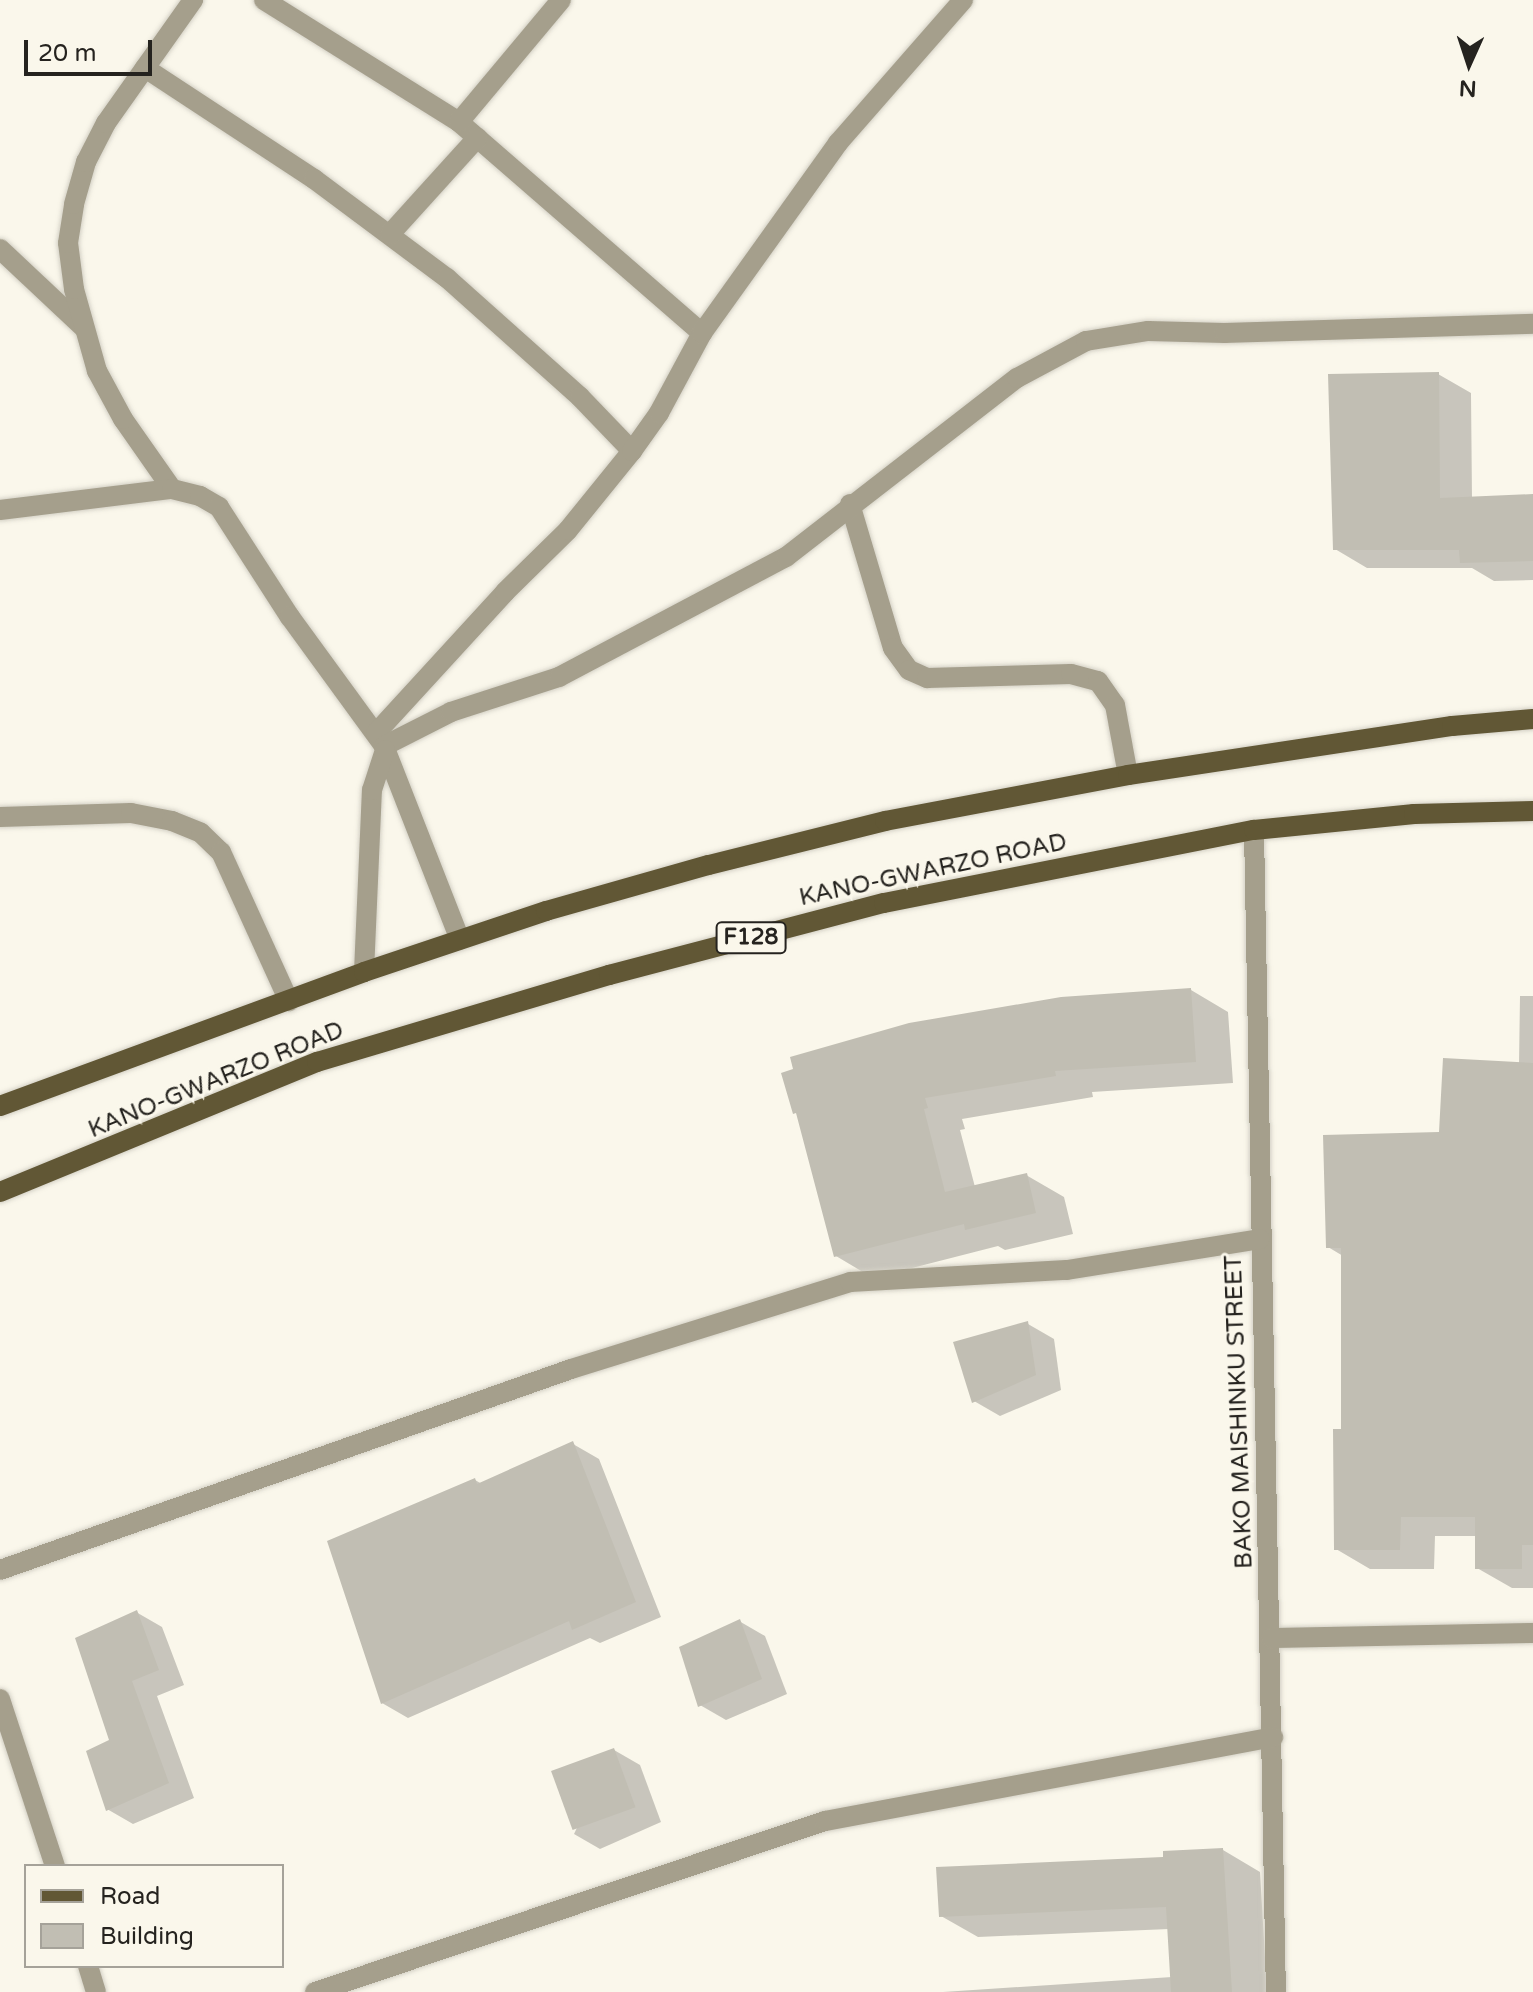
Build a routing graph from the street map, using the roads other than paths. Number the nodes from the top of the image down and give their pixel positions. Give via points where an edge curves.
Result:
1 (193, 0) edge
2 (264, 0) edge
3 (561, 0) edge
4 (963, 0) edge
5 (145, 68) junction
6 (459, 122) junction
7 (477, 138) junction
8 (390, 234) junction
9 (0, 249) edge
10 (1533, 324) edge
11 (83, 327) junction
12 (702, 333) junction
13 (632, 451) junction
14 (172, 489) junction
15 (850, 504) junction
16 (0, 510) edge
17 (1533, 719) edge
18 (382, 743) junction
19 (1128, 775) junction
20 (1533, 811) edge
21 (0, 817) edge
22 (1254, 830) junction
23 (460, 940) junction
24 (364, 972) junction
25 (289, 1001) junction
26 (0, 1106) edge
27 (0, 1192) edge
28 (1260, 1239) junction
29 (0, 1570) edge
30 (1533, 1633) edge
31 (1271, 1638) junction
32 (0, 1699) edge
33 (1273, 1737) junction
34 (54, 1864) edge
35 (89, 1968) edge
36 (96, 1992) edge
37 (315, 1992) edge
38 (1276, 1992) edge

1 - 5 street
2 - 6 street
3 - 6 street
4 - 12 street via 838,143
5 - 8 street
5 - 11 street via 86,162 74,204 68,243
6 - 7 street
7 - 8 street
7 - 12 street
8 - 13 street via 518,342
9 - 11 street
10 - 15 street via 1148,331 1086,341 1017,378
11 - 14 street via 97,371 123,419
12 - 13 street
13 - 18 street via 568,530 505,592
14 - 16 street
14 - 18 street via 219,507 290,617
15 - 18 street via 786,557 559,677 451,712
15 - 19 street via 893,648 909,670 940,679 1071,674 1098,681 1115,705
17 - 19 main road, KANO-GWARZO ROAD via 1452,726
18 - 23 street
18 - 24 street via 372,790
19 - 23 main road, KANO-GWARZO ROAD via 885,821 709,865
20 - 22 main road, KANO-GWARZO ROAD / F128 via 1414,814
21 - 25 street via 131,813 201,833 221,852
22 - 27 main road, KANO-GWARZO ROAD / F128 via 884,903 609,975 317,1062
22 - 28 street, BAKO MAISHINKU STREET
23 - 24 main road, KANO-GWARZO ROAD
24 - 25 main road, KANO-GWARZO ROAD
25 - 26 main road, KANO-GWARZO ROAD
28 - 29 street via 1067,1270 850,1282 571,1369
28 - 31 street, BAKO MAISHINKU STREET
30 - 31 street
31 - 33 street, BAKO MAISHINKU STREET
32 - 34 street
33 - 37 street via 825,1821
33 - 38 street, BAKO MAISHINKU STREET
35 - 36 street

